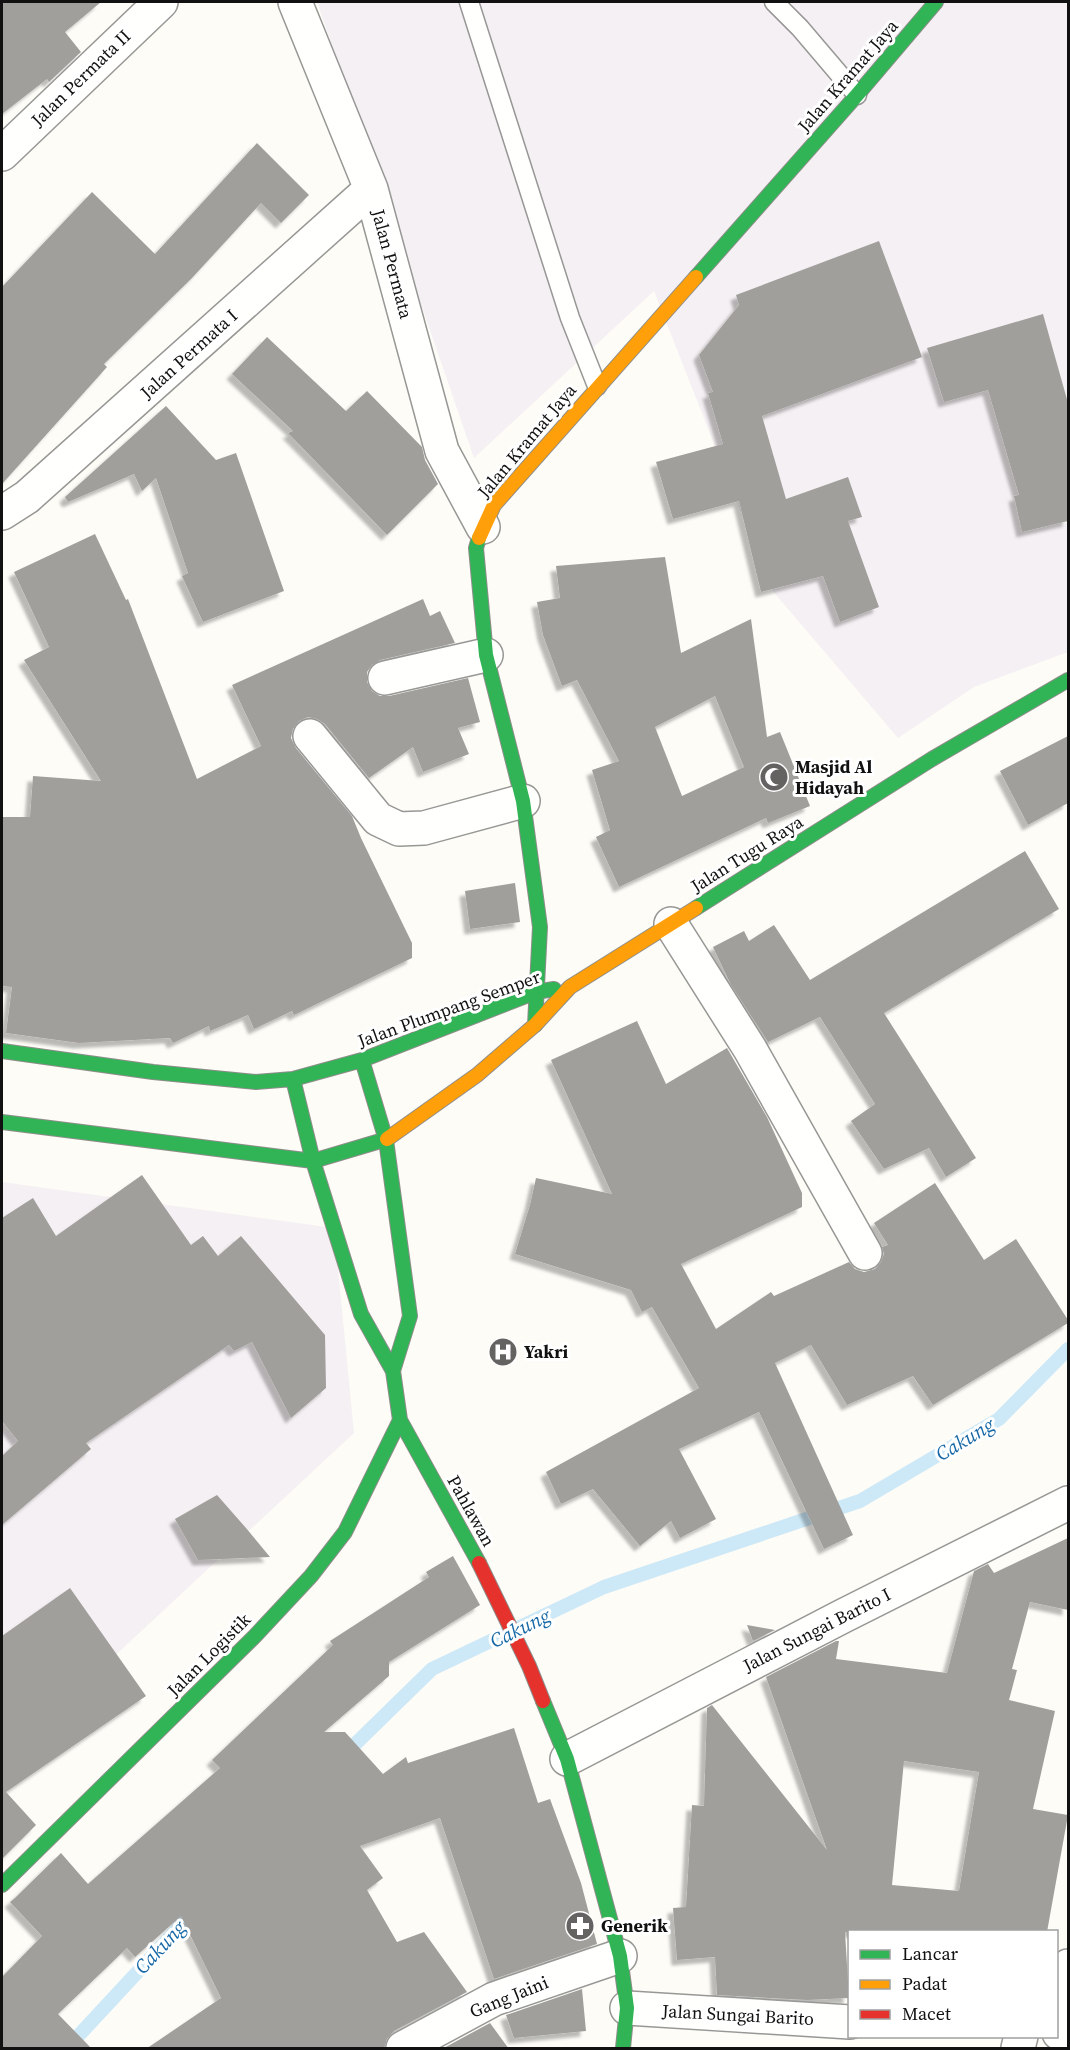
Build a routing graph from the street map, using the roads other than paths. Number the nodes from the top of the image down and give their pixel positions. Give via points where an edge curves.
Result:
1 (161, 2) edge
2 (295, 2) edge
3 (470, 2) edge
4 (774, 2) edge
5 (936, 2) edge
6 (857, 95) junction
7 (2, 154) edge
8 (371, 189) junction
9 (597, 386) junction
10 (2, 513) edge
11 (483, 527) junction
12 (486, 655) junction
13 (385, 678) dead end
14 (1068, 680) edge
15 (310, 736) dead end
16 (523, 801) junction
17 (671, 924) junction
18 (570, 987) junction
19 (536, 992) junction
20 (535, 1025) junction
21 (2, 1051) edge
22 (362, 1060) junction
23 (293, 1079) junction
24 (2, 1122) edge
25 (386, 1140) junction
26 (313, 1161) junction
27 (865, 1252) dead end
28 (393, 1371) junction
29 (400, 1420) junction
30 (1068, 1503) edge
31 (567, 1759) junction
32 (2, 1885) edge
33 (620, 1956) junction
34 (1068, 1966) edge
35 (627, 2008) junction
36 (848, 2022) edge
37 (1061, 2033) edge
38 (403, 2049) edge
39 (622, 2049) edge

1 - 7 street, Jalan Permata II
2 - 8 street, Jalan Permata
3 - 9 lane via 570,318
4 - 6 lane
5 - 6 main road, Jalan Kramat Jaya
6 - 9 main road, Jalan Kramat Jaya
8 - 10 street, Jalan Permata I via 35,490
8 - 11 street, Jalan Permata via 442,451
9 - 11 main road, Jalan Kramat Jaya via 494,505
11 - 12 main road, Jalan Kramat Jaya via 476,548
12 - 13 street
12 - 16 main road, Jalan Kramat Jaya
14 - 17 main road, Jalan Tugu Raya via 932,759
15 - 16 street via 378,819 399,829 424,828
16 - 19 main road, Jalan Kramat Jaya via 540,927
17 - 18 main road, Jalan Tugu Raya
17 - 27 street via 750,1048
18 - 19 main road, Jalan Plumpang Semper
18 - 20 main road, Jalan Plumpang Semper
19 - 20 main road, Jalan Kramat Jaya
19 - 22 main road, Jalan Plumpang Semper
20 - 25 main road, Jalan Plumpang Semper via 477,1075
21 - 23 main road, Jalan Plumpang Semper via 256,1083
22 - 23 main road, Jalan Plumpang Semper
22 - 25 main road, Pahlawan
23 - 26 main road, Pahlawan
24 - 26 main road, Jalan Plumpang Semper
25 - 26 main road, Jalan Plumpang Semper
25 - 28 main road, Pahlawan via 410,1316
26 - 28 main road, Pahlawan via 361,1314
28 - 29 main road, Pahlawan
29 - 31 main road, Pahlawan via 490,1582
29 - 32 main road, Jalan Logistik via 345,1532 311,1576
30 - 31 street, Jalan Sungai Barito I
31 - 33 main road, Pahlawan
33 - 35 main road, Pahlawan
33 - 38 street, Gang Jaini via 494,2000
34 - 37 street
35 - 36 street, Jalan Sungai Barito
35 - 39 main road, Pahlawan

